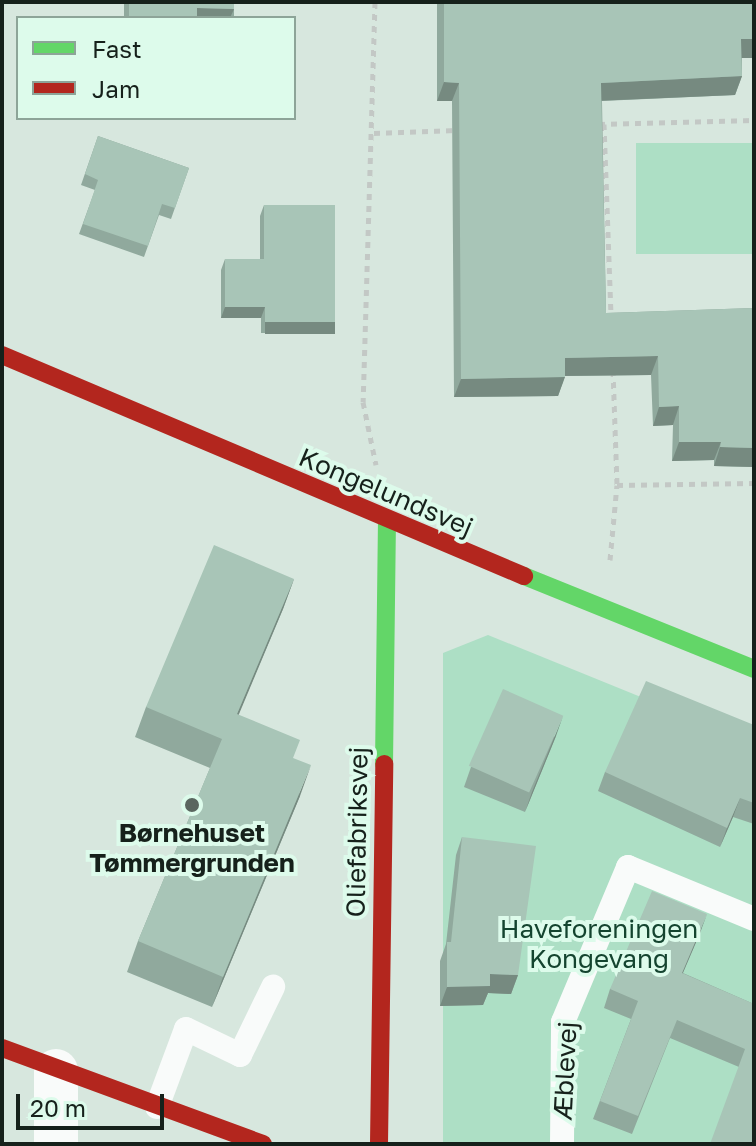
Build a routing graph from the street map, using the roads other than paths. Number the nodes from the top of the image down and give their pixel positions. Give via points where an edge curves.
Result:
1 (2, 355) edge
2 (387, 521) junction
3 (754, 669) edge
4 (754, 919) edge
5 (273, 987) dead end
6 (2, 1048) edge
7 (56, 1071) junction
8 (157, 1107) junction
9 (56, 1144) edge
10 (263, 1144) edge
11 (379, 1144) edge
12 (562, 1144) edge

1 - 2 street, Kongelundsvej
2 - 3 street, Kongelundsvej
2 - 11 street, Oliefabriksvej
4 - 12 lane, Æblevej via 628,867 563,1022
5 - 8 lane via 240,1055 186,1029
6 - 7 street
7 - 8 street
7 - 9 street
8 - 10 street

